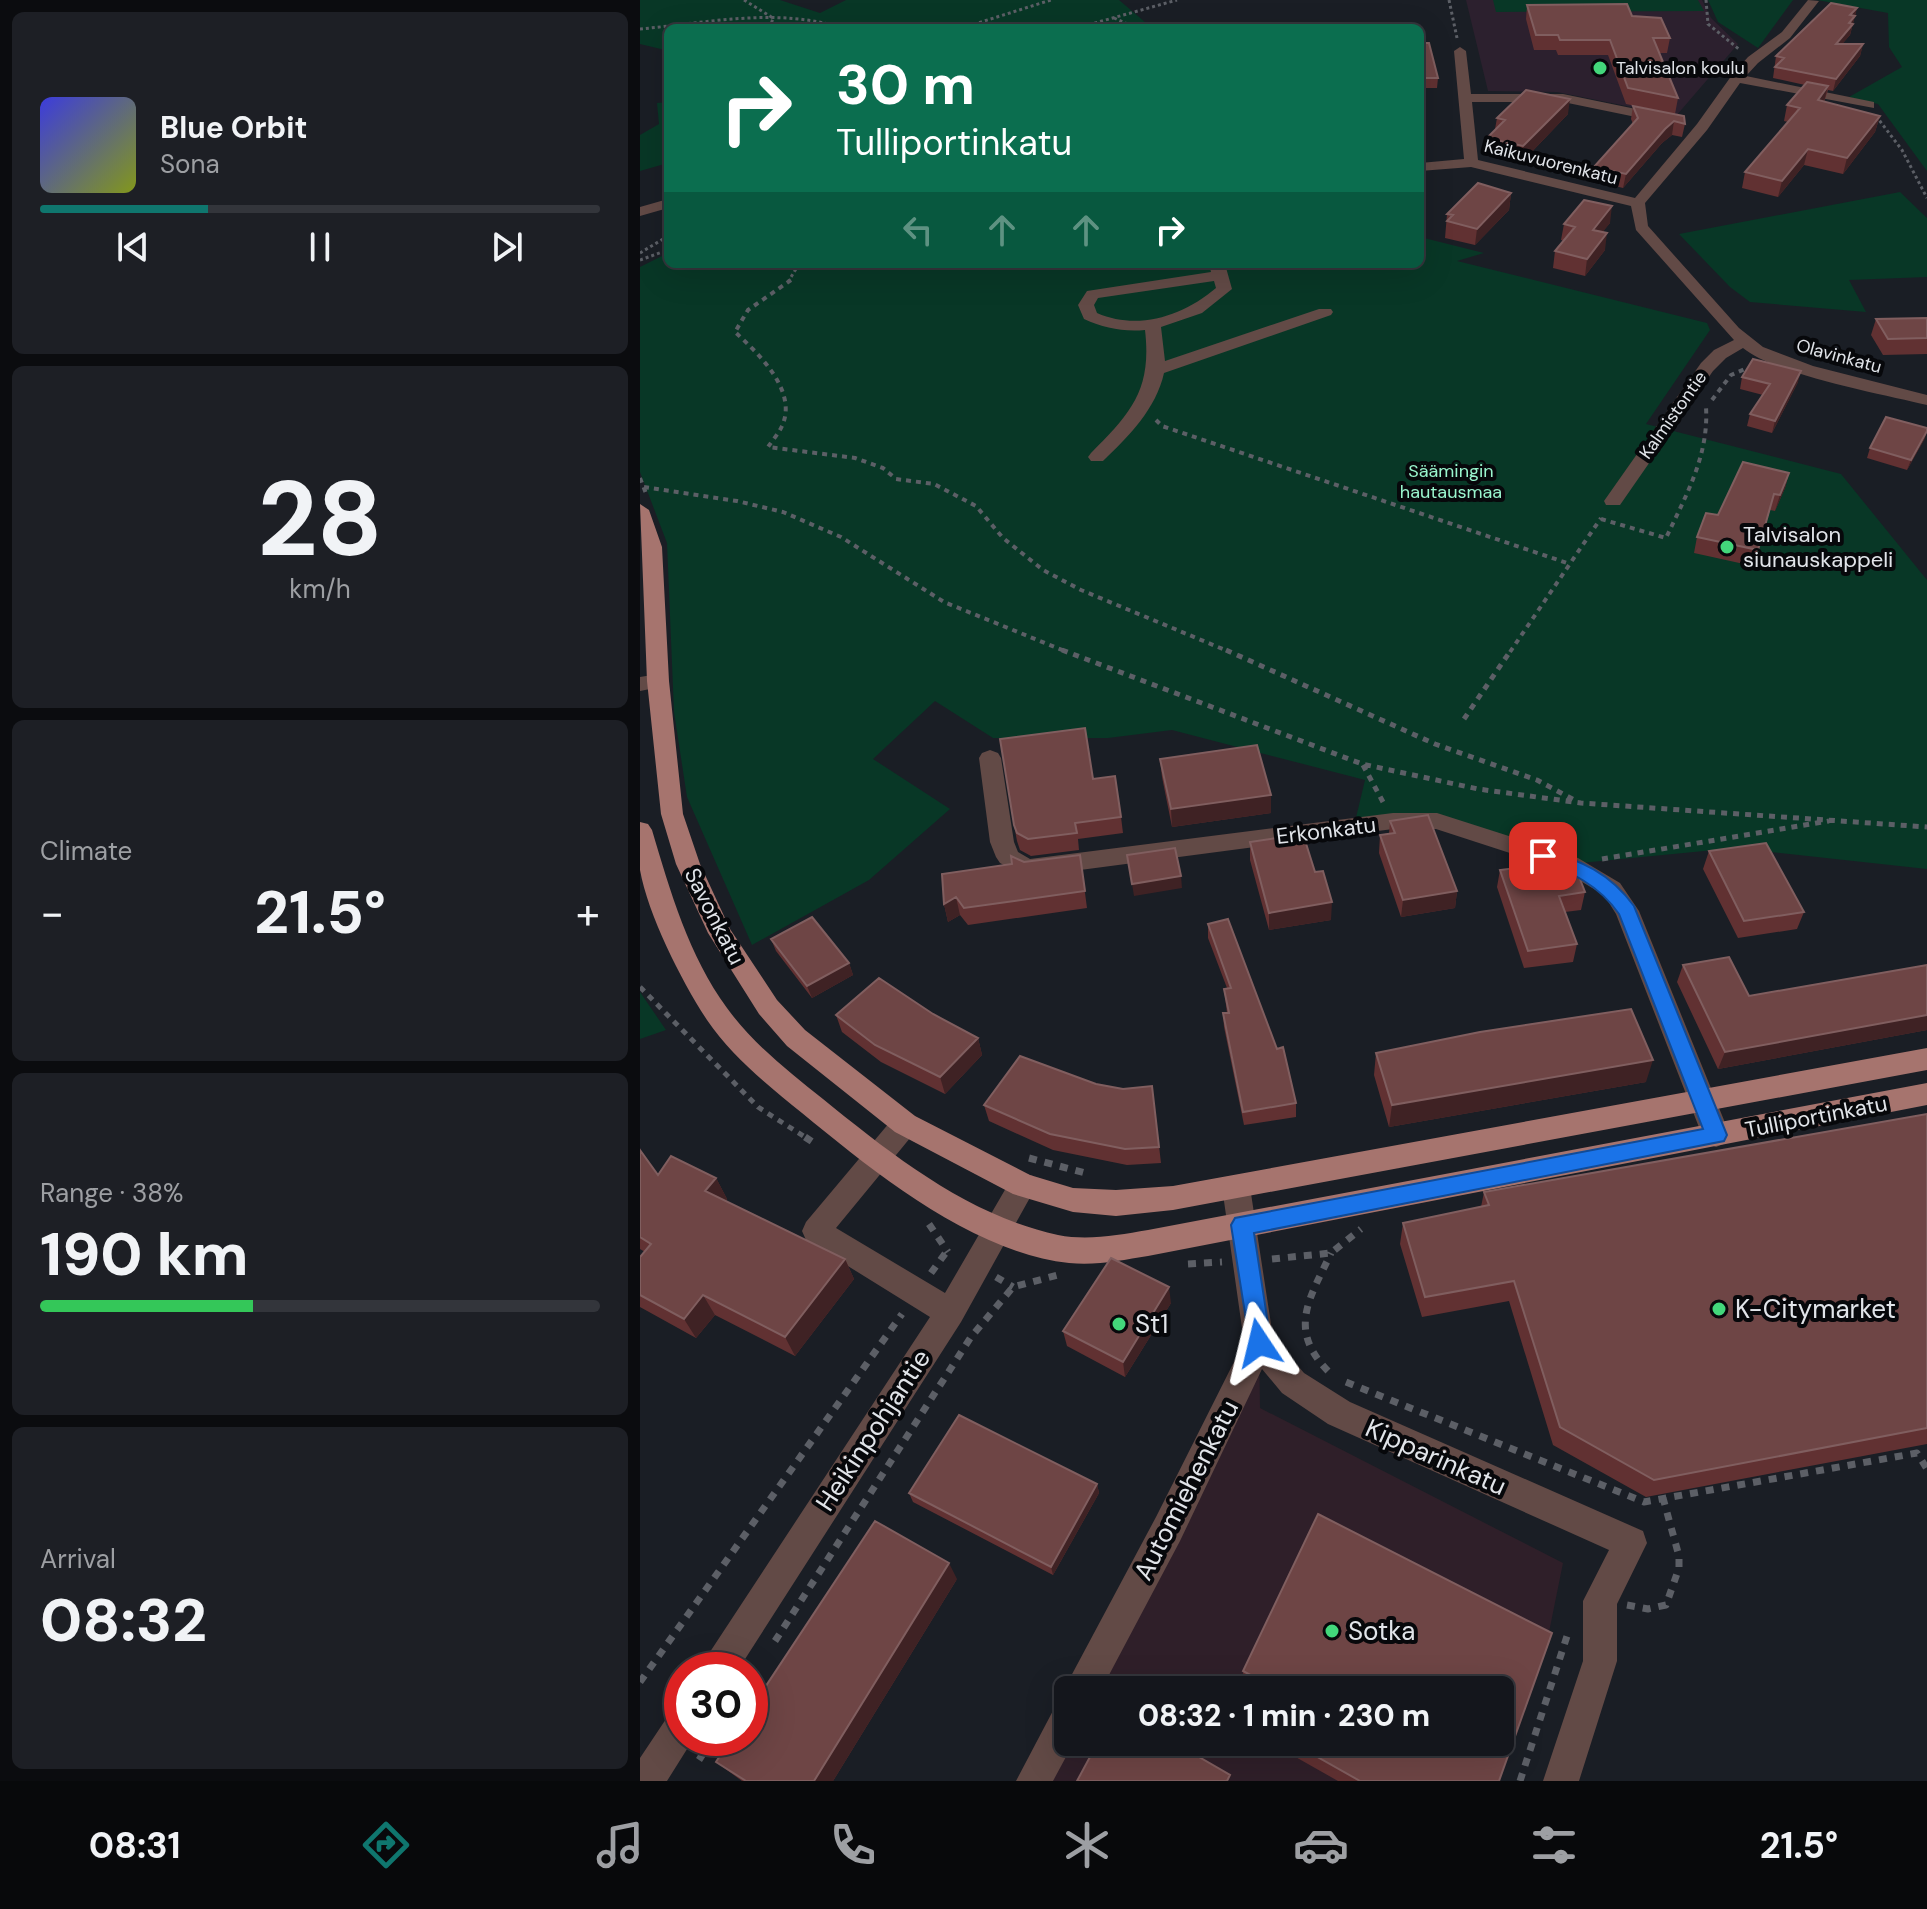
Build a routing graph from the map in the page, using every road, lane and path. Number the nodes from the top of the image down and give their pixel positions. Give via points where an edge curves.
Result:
1 (744, 0) edge
2 (1051, 0) edge
3 (1177, 0) edge
4 (1449, 0) edge
5 (1706, 0) edge
6 (1813, 1) edge
7 (1113, 17) junction
8 (773, 18) junction
9 (700, 24) edge
10 (771, 24) edge
11 (834, 24) edge
12 (975, 24) edge
13 (1090, 24) edge
14 (1128, 24) edge
15 (664, 27) edge
16 (640, 29) edge
17 (1460, 51) joint
18 (1753, 60) junction
19 (1737, 78) junction
20 (1463, 98) junction
21 (1869, 105) joint
22 (1702, 127) junction
23 (1471, 163) junction
24 (1424, 167) edge
25 (1927, 198) edge
26 (1638, 203) junction
27 (664, 204) edge
28 (640, 212) edge
29 (664, 238) edge
30 (664, 251) edge
31 (640, 253) edge
32 (640, 260) edge
33 (798, 268) edge
34 (1220, 269) edge
35 (1325, 312) dead end
36 (1153, 324) junction
37 (1744, 341) junction
38 (1744, 367) edge
39 (1156, 370) junction
40 (1927, 400) edge
41 (1141, 406) junction
42 (1097, 457) dead end
43 (640, 478) edge
44 (644, 499) edge
45 (1613, 501) joint
46 (1601, 519) junction
47 (646, 548) edge
48 (1570, 564) junction
49 (649, 683) edge
50 (1464, 719) dead end
51 (990, 758) dead end
52 (1362, 764) junction
53 (1581, 803) junction
54 (1837, 820) junction
55 (1393, 821) junction
56 (1927, 827) edge
57 (640, 830) edge
58 (1570, 864) junction
59 (1927, 1059) edge
60 (1927, 1094) edge
61 (1701, 1101) junction
62 (905, 1124) junction
63 (1716, 1135) junction
64 (1016, 1153) dead end
65 (877, 1158) junction
66 (1094, 1175) dead end
67 (1023, 1185) junction
68 (1236, 1187) junction
69 (1242, 1225) junction
70 (999, 1229) junction
71 (947, 1251) dead end
72 (1331, 1253) dead end
73 (1013, 1287) dead end
74 (917, 1293) junction
75 (950, 1312) junction
76 (1259, 1343) junction
77 (1927, 1469) edge
78 (730, 1652) edge
79 (768, 1652) edge
80 (1089, 1676) edge
81 (640, 1682) edge
82 (1054, 1743) edge
83 (664, 1753) edge
84 (646, 1781) edge
85 (1034, 1781) edge
86 (1561, 1781) edge

1 - 8 path
2 - 12 path
3 - 7 path
4 - 17 path
5 - 18 path via 1708,24
6 - 18 street via 1786,35
7 - 13 path
7 - 14 path
8 - 9 path
8 - 10 path
8 - 11 path
15 - 16 path
17 - 20 street
18 - 19 street
19 - 21 street
19 - 22 street
20 - 22 street via 1563,98
20 - 23 street
21 - 25 path via 1902,150
22 - 26 street
23 - 24 street, Kaikuvuorenkatu
23 - 26 street, Kaikuvuorenkatu
26 - 37 street, Kaikuvuorenkatu via 1641,227
27 - 28 street
29 - 31 path
30 - 32 path
33 - 53 path via 787,283 748,309 735,332 756,351 786,396 783,425 768,447 842,455 883,468 896,479 934,484 976,506 1003,538 1043,570 1081,590
34 - 36 street via 1224,289 1211,302
34 - 36 street via 1198,281 1093,294 1086,305 1090,316 1102,324
35 - 39 street
36 - 39 street
37 - 40 street, Olavinkatu via 1807,370
37 - 45 street, Kalmistontie via 1707,367
38 - 46 path via 1731,375 1704,410 1708,435 1666,538
39 - 41 street
41 - 42 street
41 - 48 path via 1162,426
43 - 44 path
44 - 47 main road, Savonkatu
44 - 52 path via 737,501 783,512 841,537 944,602
45 - 46 path
46 - 48 path
47 - 49 main road, Savonkatu
48 - 50 path
49 - 62 main road, Savonkatu via 672,814 720,933 768,1007 796,1038
51 - 55 street, Erkonkatu via 1002,842 1008,857 1027,868
52 - 53 path via 1478,789
52 - 55 path
53 - 54 path
54 - 56 path
54 - 58 path
55 - 58 street, Erkonkatu via 1437,821
57 - 65 main road, Savonkatu via 685,957 717,1014 757,1062
58 - 61 street, Erkonkatu via 1612,889 1627,911
59 - 61 main road, Tulliportinkatu
60 - 63 main road, Tulliportinkatu
61 - 63 street, Erkonkatu
61 - 68 main road, Tulliportinkatu
62 - 65 street
62 - 67 main road, Savonkatu
63 - 69 main road, Tulliportinkatu
64 - 66 path
65 - 70 main road, Savonkatu
65 - 74 street via 816,1231
67 - 68 main road, Tulliportinkatu via 1073,1200 1116,1203
67 - 70 street, Heikinpohjantie
68 - 69 street
69 - 70 main road, Tulliportinkatu via 1085,1252
69 - 76 street
70 - 75 street, Heikinpohjantie
71 - 74 path
72 - 77 path via 1306,1311 1304,1330 1309,1350 1333,1376 1644,1502 1917,1453
73 - 79 path via 971,1337
74 - 75 street
74 - 81 path
75 - 78 street, Heikinpohjantie
76 - 80 street, Automiehenkatu
76 - 86 street, Kipparinkatu via 1293,1383 1339,1413 1631,1543 1600,1601 1600,1661
82 - 85 street
83 - 84 street

